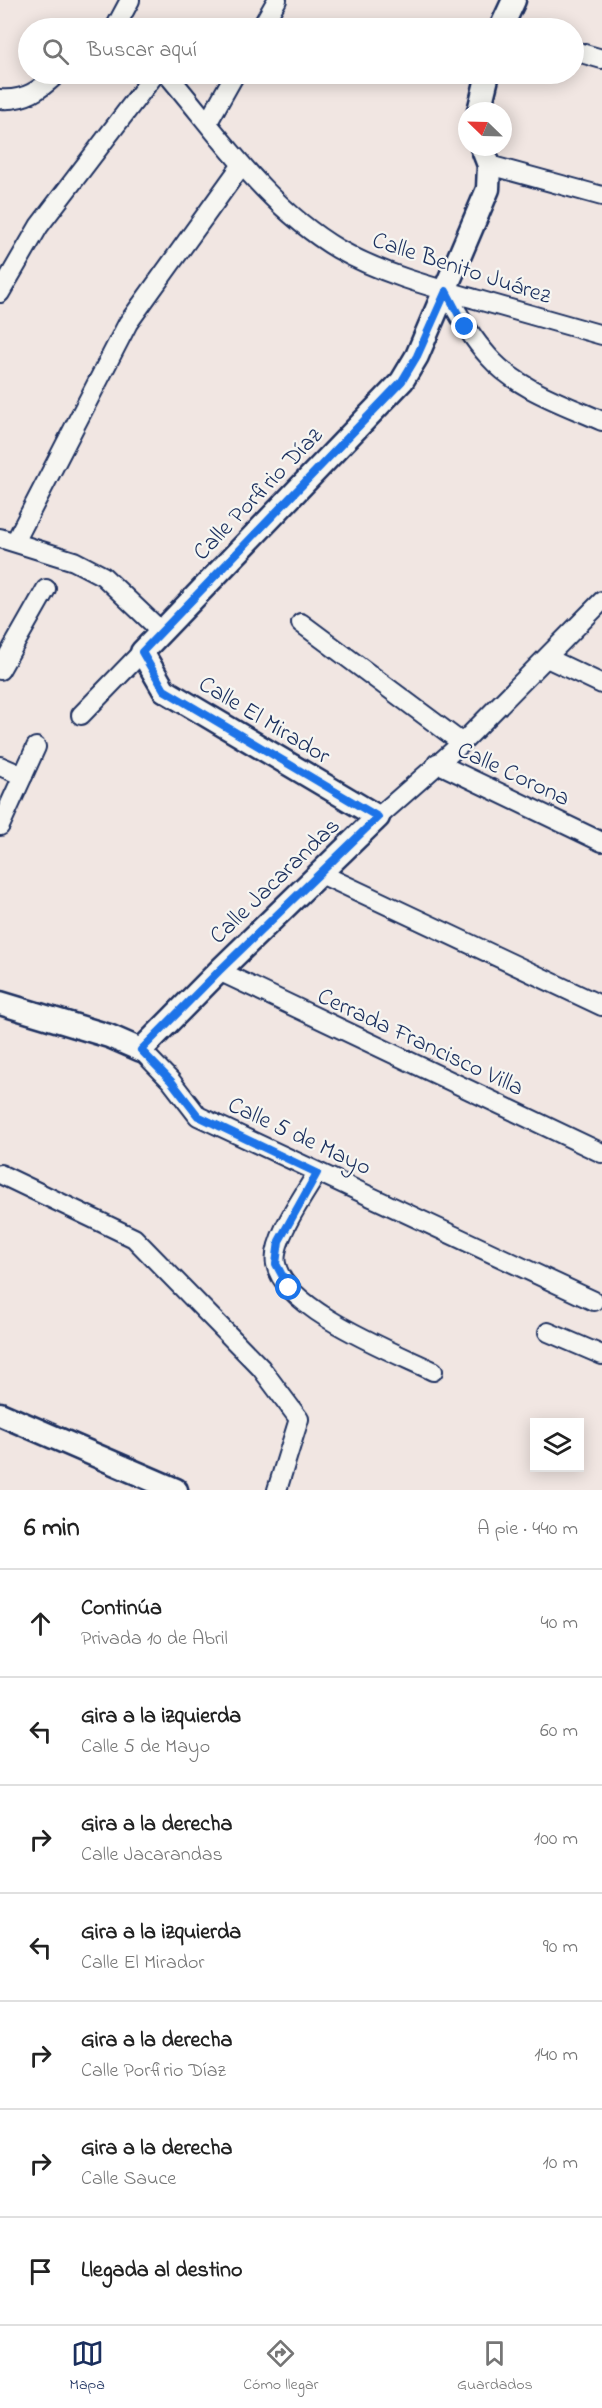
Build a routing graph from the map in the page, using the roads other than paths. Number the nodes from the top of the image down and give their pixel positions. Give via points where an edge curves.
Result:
1 (130, 0) edge
2 (277, 0) edge
3 (514, 0) edge
4 (120, 18) edge
5 (267, 18) edge
6 (506, 18) edge
7 (584, 54) edge
8 (602, 59) edge
9 (47, 84) edge
10 (147, 84) edge
11 (176, 84) edge
12 (230, 84) edge
13 (486, 84) edge
14 (0, 99) edge
15 (481, 102) edge
16 (208, 122) junction
17 (485, 156) edge
18 (242, 166) junction
19 (602, 196) edge
20 (446, 291) junction
21 (0, 293) edge
22 (602, 335) edge
23 (602, 421) edge
24 (8, 540) edge
25 (46, 589) dead end
26 (602, 601) edge
27 (301, 622) dead end
28 (162, 632) junction
29 (142, 652) junction
30 (547, 658) junction
31 (0, 670) edge
32 (602, 684) edge
33 (81, 715) dead end
34 (462, 743) junction
35 (36, 747) dead end
36 (437, 763) junction
37 (0, 765) edge
38 (22, 776) junction
39 (378, 817) junction
40 (0, 826) edge
41 (602, 842) edge
42 (319, 873) junction
43 (219, 971) junction
44 (0, 1003) edge
45 (602, 1006) edge
46 (141, 1050) junction
47 (602, 1153) edge
48 (317, 1173) junction
49 (0, 1174) edge
50 (594, 1301) dead end
51 (548, 1332) dead end
52 (602, 1355) edge
53 (433, 1371) dead end
54 (0, 1414) edge
55 (176, 1490) edge
56 (277, 1490) edge

1 - 4 street
2 - 5 street
3 - 6 street
7 - 8 street
9 - 14 street via 17,100
10 - 21 street via 39,226
11 - 16 street, Calle Benito Juárez
12 - 16 street
13 - 15 street
16 - 18 street, Calle Benito Juárez
17 - 19 street
17 - 20 street, Calle Porfirio Díaz via 488,189
18 - 20 street, Calle Benito Juárez via 298,219 337,248 377,268
18 - 24 street via 128,323
20 - 22 street, Calle Benito Juárez
20 - 23 street via 465,327 490,359 525,386
20 - 28 street, Calle Porfirio Díaz via 402,381
24 - 28 street via 74,561 104,576
25 - 31 street
26 - 30 street, Calle Jacarandas
27 - 34 street
28 - 29 street, Calle Porfirio Díaz
29 - 33 street, Calle Porfirio Díaz
29 - 39 street, Calle El Mirador via 164,690
30 - 32 street
30 - 34 street, Calle Jacarandas
34 - 36 street, Calle Jacarandas
35 - 38 street
36 - 39 street, Calle Jacarandas
36 - 41 street, Calle Corona
37 - 38 street
38 - 40 street
39 - 42 street, Calle Jacarandas
42 - 43 street, Calle Jacarandas
42 - 45 street
43 - 46 street, Calle Jacarandas
43 - 47 street, Cerrada Francisco Villa
44 - 46 street, Calle 5 de Mayo via 109,1036
46 - 48 street, Calle 5 de Mayo via 198,1116
48 - 50 street, Calle 5 de Mayo
48 - 53 street via 279,1241 276,1264 289,1288 337,1324
49 - 56 street via 134,1238 261,1368 299,1419
51 - 52 street
54 - 55 street

